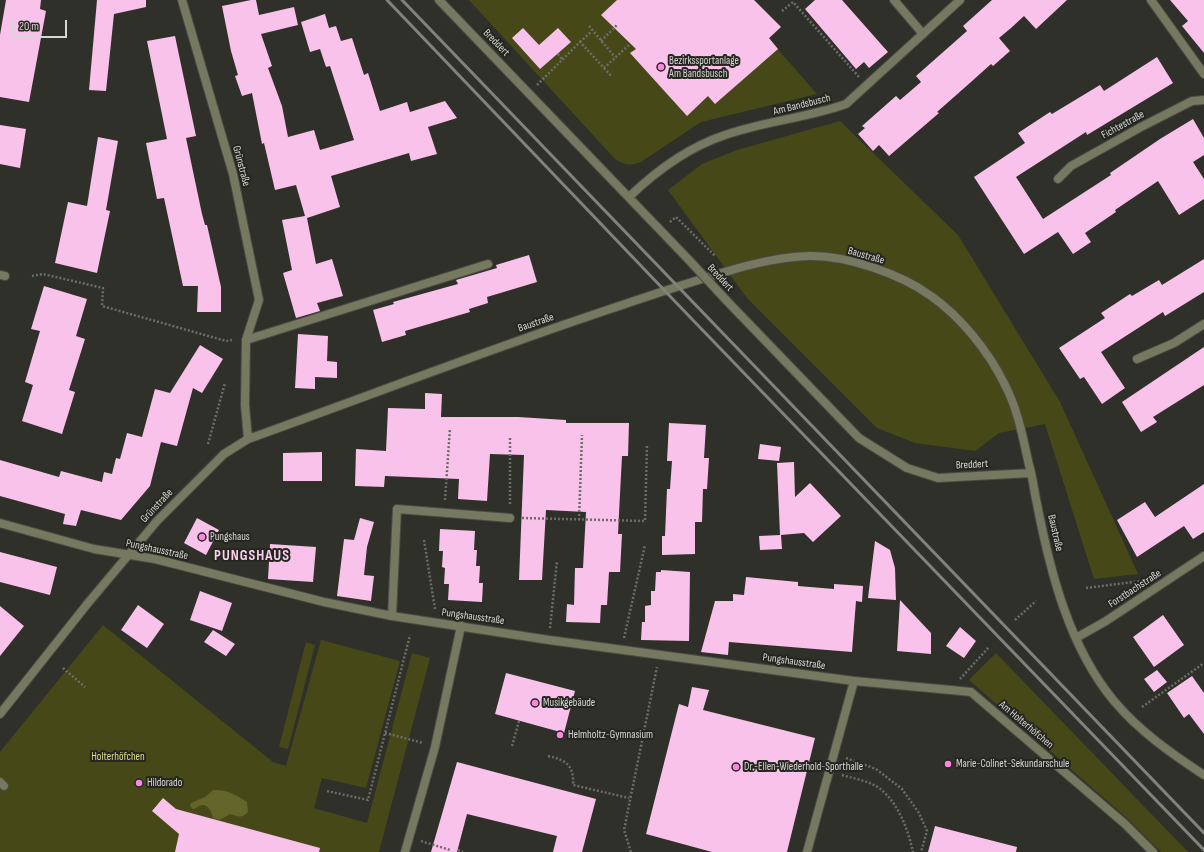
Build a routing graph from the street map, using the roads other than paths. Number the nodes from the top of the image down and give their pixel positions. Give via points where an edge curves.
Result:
1 (182, 0) edge
2 (439, 0) edge
3 (894, 0) edge
4 (960, 0) edge
5 (1151, 0) edge
6 (923, 34) junction
7 (1204, 74) edge
8 (1204, 100) edge
9 (1058, 179) dead end
10 (629, 197) junction
11 (488, 264) dead end
12 (1204, 324) edge
13 (246, 340) junction
14 (1137, 359) dead end
15 (248, 439) junction
16 (1031, 473) junction
17 (510, 518) road end
18 (0, 523) edge
19 (128, 555) junction
20 (1204, 556) edge
21 (392, 616) junction
22 (461, 626) junction
23 (1076, 638) junction
24 (854, 682) junction
25 (951, 690) joint
26 (0, 714) edge
27 (1204, 775) edge
28 (405, 852) edge
29 (807, 852) edge
30 (1153, 852) edge

1 - 13 street, Grünstraße via 233,174 257,285 259,300
2 - 10 street, Breddert
3 - 6 street
4 - 6 street, Am Bandsbusch
5 - 7 street
6 - 10 street, Am Bandsbusch via 846,104 726,134 697,146 650,176
8 - 9 street, Fichtestraße via 1192,101 1141,127 1071,166
10 - 16 street, Breddert, bridge via 859,438 907,468 938,478
11 - 13 street
12 - 14 street via 1174,343
13 - 15 street, Grünstraße via 245,405
15 - 16 street, Baustraße via 494,350 729,270 810,256 853,261 891,274 930,295 954,316 973,335 1004,382 1016,410
15 - 19 street, Grünstraße via 224,454 203,474
16 - 23 street, Baustraße via 1056,583
17 - 21 street via 397,509
18 - 19 street, Pungshausstraße via 94,549
19 - 21 street, Pungshausstraße via 155,558 324,602
19 - 26 street, Grünstraße
20 - 23 street, Forstbachstraße via 1106,622
21 - 22 street, Pungshausstraße
22 - 24 street, Pungshausstraße
22 - 28 street via 435,747
23 - 27 street, Baustraße via 1095,675 1118,706 1162,747
24 - 25 street, Pungshausstraße
24 - 29 street
25 - 30 street, Am Holterhöfchen via 971,692 1125,824

